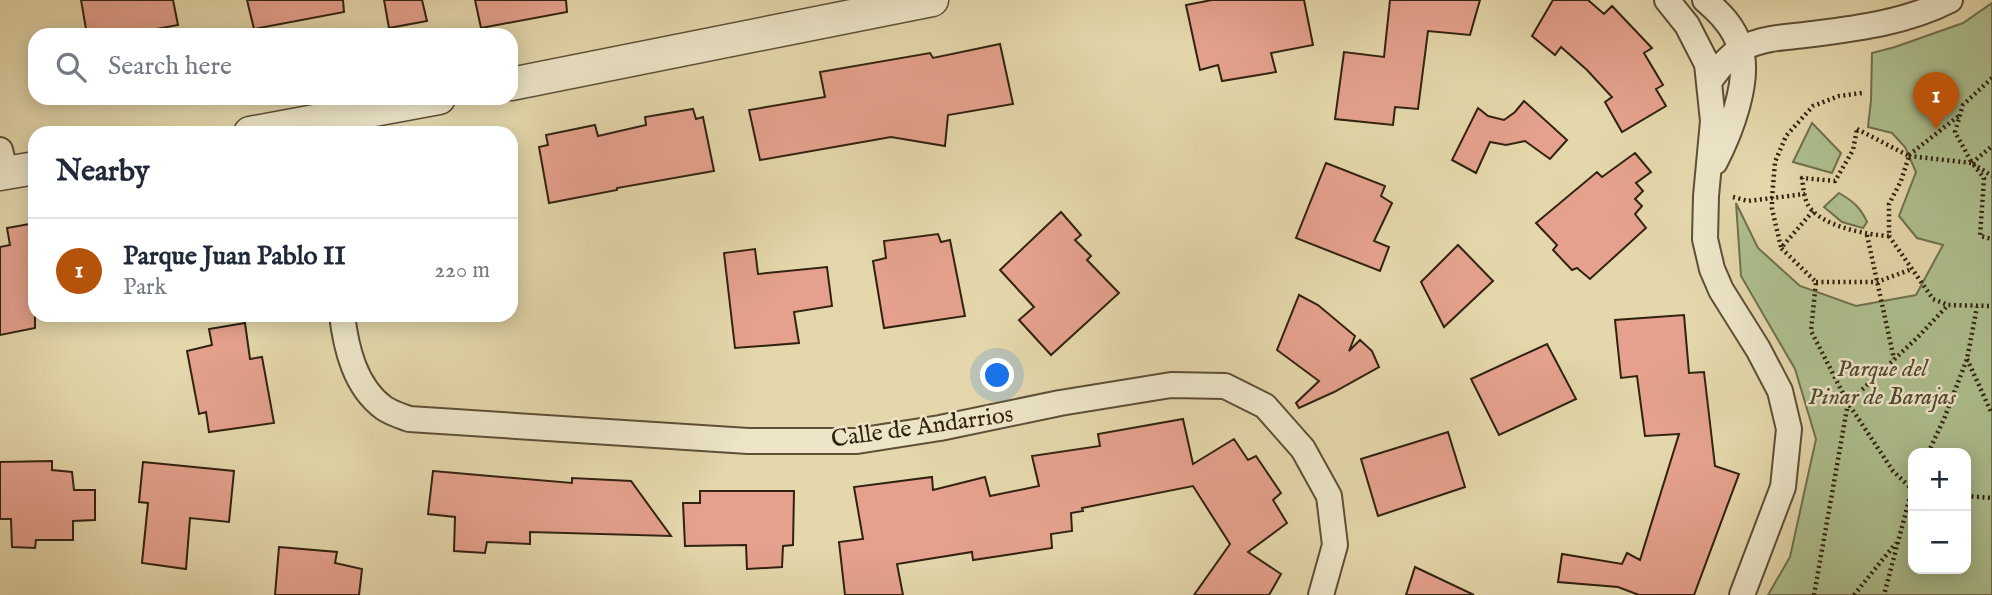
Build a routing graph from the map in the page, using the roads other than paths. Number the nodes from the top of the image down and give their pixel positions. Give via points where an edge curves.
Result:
1 (932, 0) edge
2 (1667, 0) edge
3 (1705, 0) edge
4 (1950, 0) edge
5 (1741, 48) junction
6 (1709, 82) junction
7 (518, 83) edge
8 (410, 105) edge
9 (323, 126) edge
10 (1707, 186) junction
11 (342, 322) edge
12 (1321, 595) edge
13 (1742, 595) edge

1 - 7 street
2 - 6 street via 1687,25 1707,64
3 - 5 street via 1724,17
4 - 5 street via 1885,24 1778,38
5 - 6 street
5 - 10 street via 1741,88
6 - 10 street via 1713,121
8 - 9 street
10 - 13 street via 1705,239 1712,269 1780,391 1789,429 1783,487
11 - 12 street, Calle de Andarrios via 353,366 365,388 384,408 409,419 748,441 857,441 1171,385 1225,386 1265,406 1303,449 1329,496 1335,545

